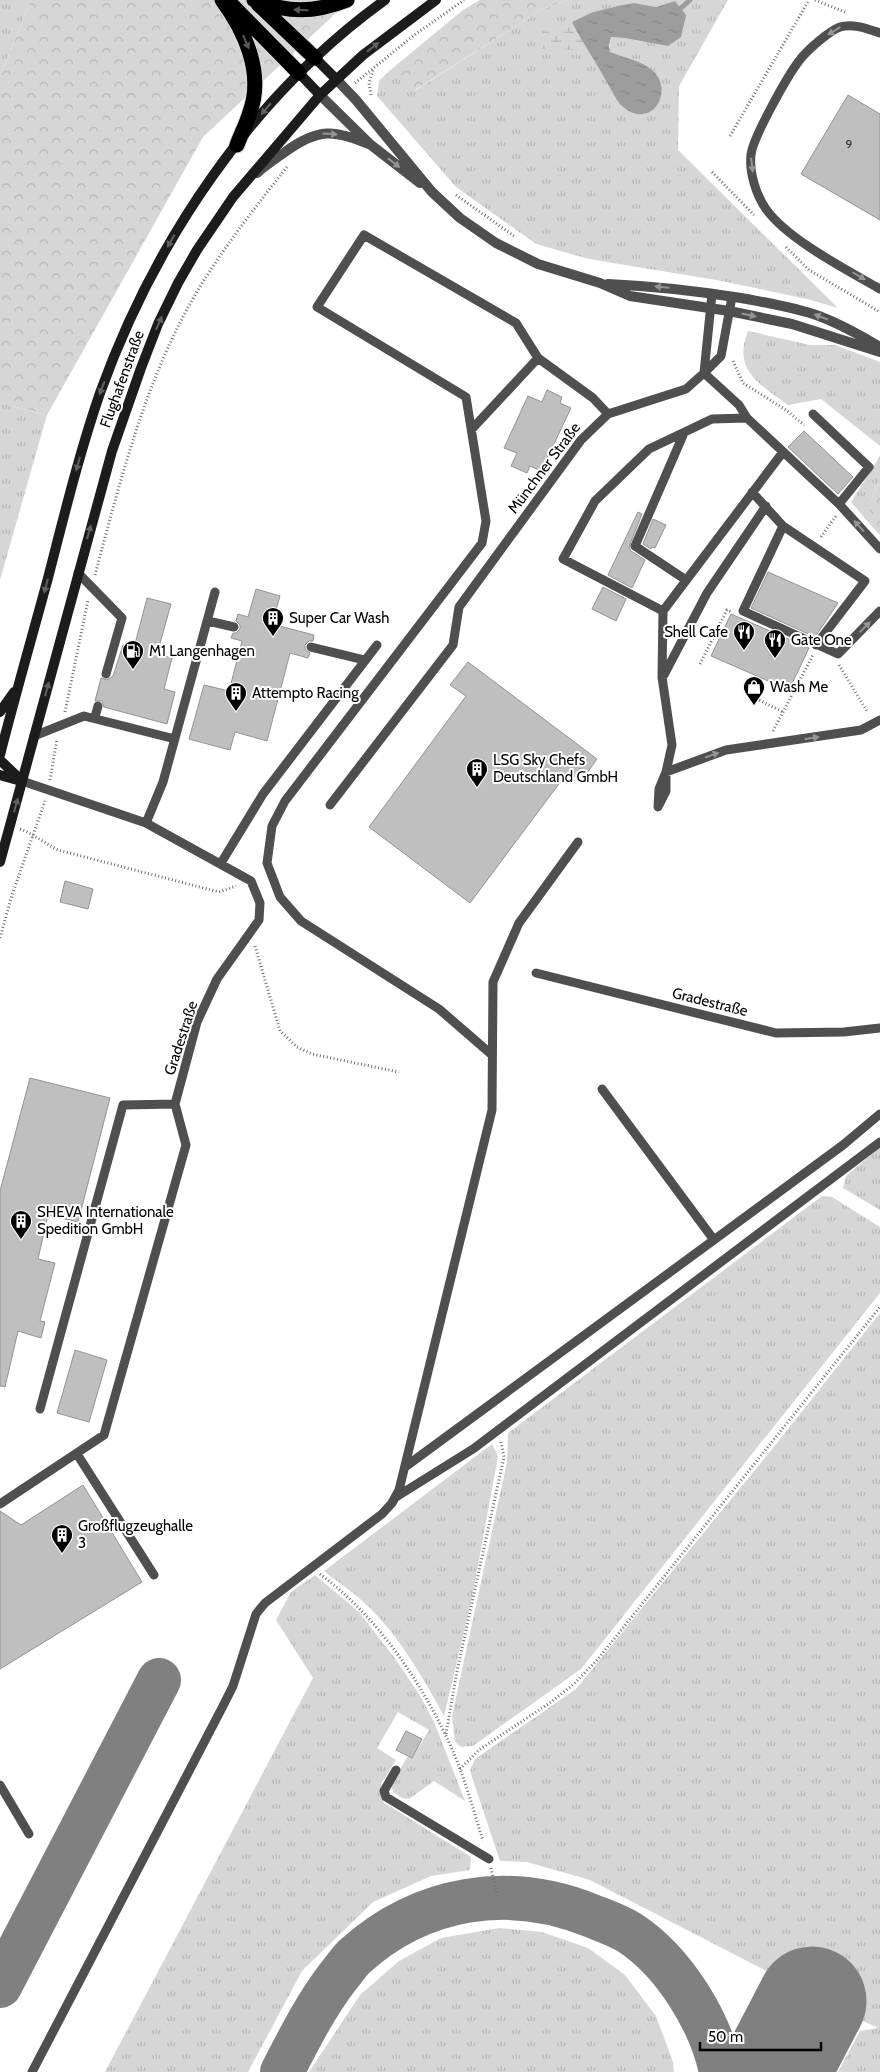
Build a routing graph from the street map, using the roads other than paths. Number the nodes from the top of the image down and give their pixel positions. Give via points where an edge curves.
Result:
1 (222, 0) edge
2 (228, 0) edge
3 (254, 0) edge
4 (347, 0) edge
5 (385, 0) edge
6 (436, 0) edge
7 (880, 33) edge
8 (315, 58) junction
9 (299, 73) junction
10 (336, 79) junction
11 (320, 94) junction
12 (237, 145) junction
13 (371, 145) junction
14 (432, 192) junction
15 (233, 197) junction
16 (600, 283) junction
17 (880, 289) edge
18 (712, 294) junction
19 (732, 297) junction
20 (710, 309) junction
21 (729, 311) junction
22 (880, 347) edge
23 (880, 352) edge
24 (538, 358) junction
25 (704, 373) junction
26 (608, 414) junction
27 (813, 414) dead end
28 (748, 418) junction
29 (472, 429) junction
30 (684, 432) junction
31 (783, 452) junction
32 (752, 492) junction
33 (841, 505) junction
34 (766, 506) junction
35 (783, 526) junction
36 (880, 549) edge
37 (78, 573) junction
38 (686, 580) junction
39 (215, 592) dead end
40 (663, 611) junction
41 (880, 611) edge
42 (208, 621) junction
43 (234, 627) dead end
44 (377, 645) dead end
45 (817, 645) junction
46 (311, 647) dead end
47 (365, 660) junction
48 (106, 674) dead end
49 (662, 677) junction
50 (19, 685) junction
51 (98, 706) dead end
52 (0, 712) edge
53 (94, 717) junction
54 (877, 721) edge
55 (34, 736) junction
56 (175, 738) junction
57 (0, 755) edge
58 (0, 760) edge
59 (0, 775) edge
60 (22, 781) junction
61 (330, 805) dead end
62 (146, 823) junction
63 (578, 842) dead end
64 (0, 862) edge
65 (221, 862) junction
66 (536, 973) dead end
67 (880, 1028) edge
68 (492, 1054) junction
69 (602, 1088) dead end
70 (175, 1104) junction
71 (880, 1114) edge
72 (880, 1142) edge
73 (714, 1240) junction
74 (40, 1409) dead end
75 (77, 1454) junction
76 (405, 1467) junction
77 (396, 1497) junction
78 (0, 1504) edge
79 (154, 1575) dead end
80 (396, 1770) dead end
81 (0, 1785) edge
82 (29, 1834) dead end
83 (489, 1859) road end
84 (32, 2072) edge

1 -> 12 highway via 247,43 254,66 251,111
2 - 9 highway
4 -> 3 highway via 328,8 309,10 270,6
3 - 8 highway
5 - 8 main road, Flughafenstraße
10 -> 6 main road, Flughafenstraße via 385,37
7 -> 17 lane via 864,27 840,27 812,46 798,62 767,116 750,154 754,184 766,209 822,255
8 - 9 main road, Flughafenstraße
8 - 10 main road
9 - 11 main road
9 -> 12 main road, Flughafenstraße
10 - 11 main road, Flughafenstraße
10 - 14 street
11 - 13 street
11 - 15 main road, Flughafenstraße
12 -> 50 main road, Flughafenstraße via 173,236 115,354 85,440
13 -> 14 street
15 -> 13 street via 264,167 310,136 351,136
14 - 16 street via 460,218 496,242 538,264
37 -> 15 main road, Flughafenstraße via 112,450 158,324 197,250
18 -> 16 street
16 - 20 street via 630,296
18 - 19 street
18 - 20 lane
19 - 21 lane, Münchner Straße
22 -> 19 street via 818,316
20 - 21 street
20 - 25 lane
21 -> 23 street via 817,330
21 - 25 lane, Münchner Straße via 721,356
24 - 26 lane via 593,398
24 - 29 lane
24 - 29 lane via 516,323 364,235 317,307 466,397
25 - 26 lane, Münchner Straße via 686,389
25 - 28 lane via 739,405
26 - 61 lane, Münchner Straße via 581,440 459,607 453,646
27 - 33 lane via 869,467
28 - 30 lane via 712,419
28 - 31 lane
29 - 68 lane via 486,521 482,543 285,801 272,826 267,863 280,897 301,921 440,1009
30 - 38 lane via 636,546
30 - 40 lane via 649,449 595,501 563,559
31 - 32 lane
31 - 33 lane
32 - 34 lane
32 - 38 lane
36 -> 33 lane
34 - 35 lane
34 - 49 lane via 707,593
35 - 45 lane via 742,611
35 - 45 lane via 865,581
37 - 48 lane via 122,618
55 -> 37 main road, Flughafenstraße
38 - 40 lane
39 - 42 lane
40 - 49 lane
45 -> 41 lane via 838,654
42 - 43 lane
42 - 56 lane
44 - 47 lane
46 - 47 lane
47 - 65 lane via 263,794
49 -> 54 lane via 672,745 666,772 726,750 861,730
50 - 52 main road
50 - 57 main road, Flughafenstraße
51 - 53 lane
53 - 55 lane via 84,716
53 - 56 lane
55 - 60 main road, Flughafenstraße
56 - 62 lane via 163,782
58 - 60 main road
59 - 60 main road
60 - 62 lane
64 -> 60 main road, Flughafenstraße
62 - 65 lane
63 - 68 lane via 519,923 493,982
65 - 70 lane, Gradestraße via 251,881 260,903 259,920 217,979 197,1022
66 - 67 lane, Gradestraße via 776,1033
68 - 76 lane via 492,1110
69 - 73 lane
70 - 74 lane via 123,1105
70 - 75 lane via 186,1145 104,1435
71 - 73 lane
72 - 77 lane via 473,1449
73 - 76 lane
75 - 78 lane
75 - 79 lane
76 - 77 lane
77 - 84 lane via 382,1514 265,1603 256,1614 223,1706
80 - 83 lane via 384,1791 386,1797
81 - 82 lane

